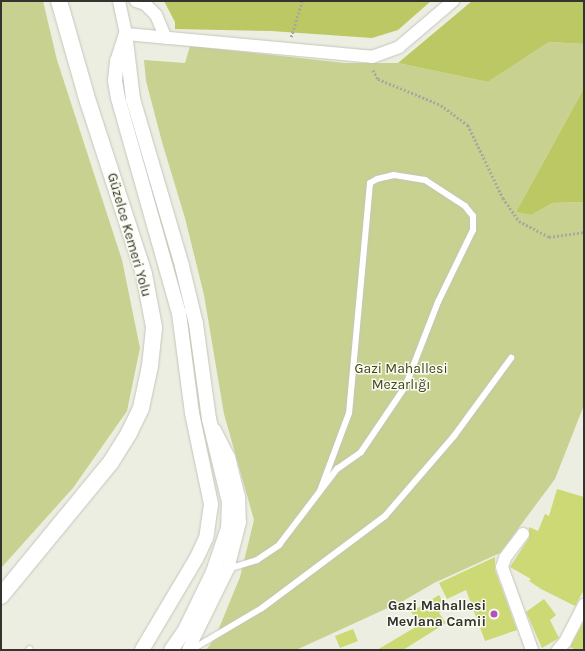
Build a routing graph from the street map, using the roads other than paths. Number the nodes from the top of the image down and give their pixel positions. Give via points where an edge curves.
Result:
1 (59, 1) edge
2 (119, 1) edge
3 (136, 1) edge
4 (453, 1) edge
5 (126, 34) junction
6 (166, 38) junction
7 (510, 358) dead end
8 (209, 419) junction
9 (320, 491) junction
10 (523, 534) dead end
11 (228, 569) junction
12 (213, 572) junction
13 (189, 573) junction
14 (1, 596) edge
15 (584, 605) edge
16 (142, 650) edge
17 (171, 650) edge
18 (188, 650) edge
19 (191, 650) edge
20 (532, 650) edge
21 (558, 650) edge

1 - 14 main road, Güzelce Kemeri Yolu via 86,96 144,274 154,327 151,358 141,408 130,433 111,462
2 - 5 street
3 - 6 street via 145,4 156,15
4 - 6 street via 399,47 372,57
5 - 6 street
5 - 8 street via 133,99 182,266 196,324
5 - 13 street via 117,61 115,81 118,98 179,313 192,414 210,488 210,521 206,538
7 - 19 lane via 454,436 385,516 262,608
8 - 11 street via 229,457 239,497 240,522
8 - 12 street via 229,502 228,528
9 - 9 lane via 337,469 361,452 405,387 438,302 473,230 473,216 465,206 425,180 394,175 376,179 370,184 349,413
9 - 11 lane via 279,545 257,560
10 - 20 street via 505,558 502,567
11 - 12 street
11 - 18 street
12 - 13 street
12 - 17 street via 195,611
13 - 16 street
15 - 21 street via 565,642

